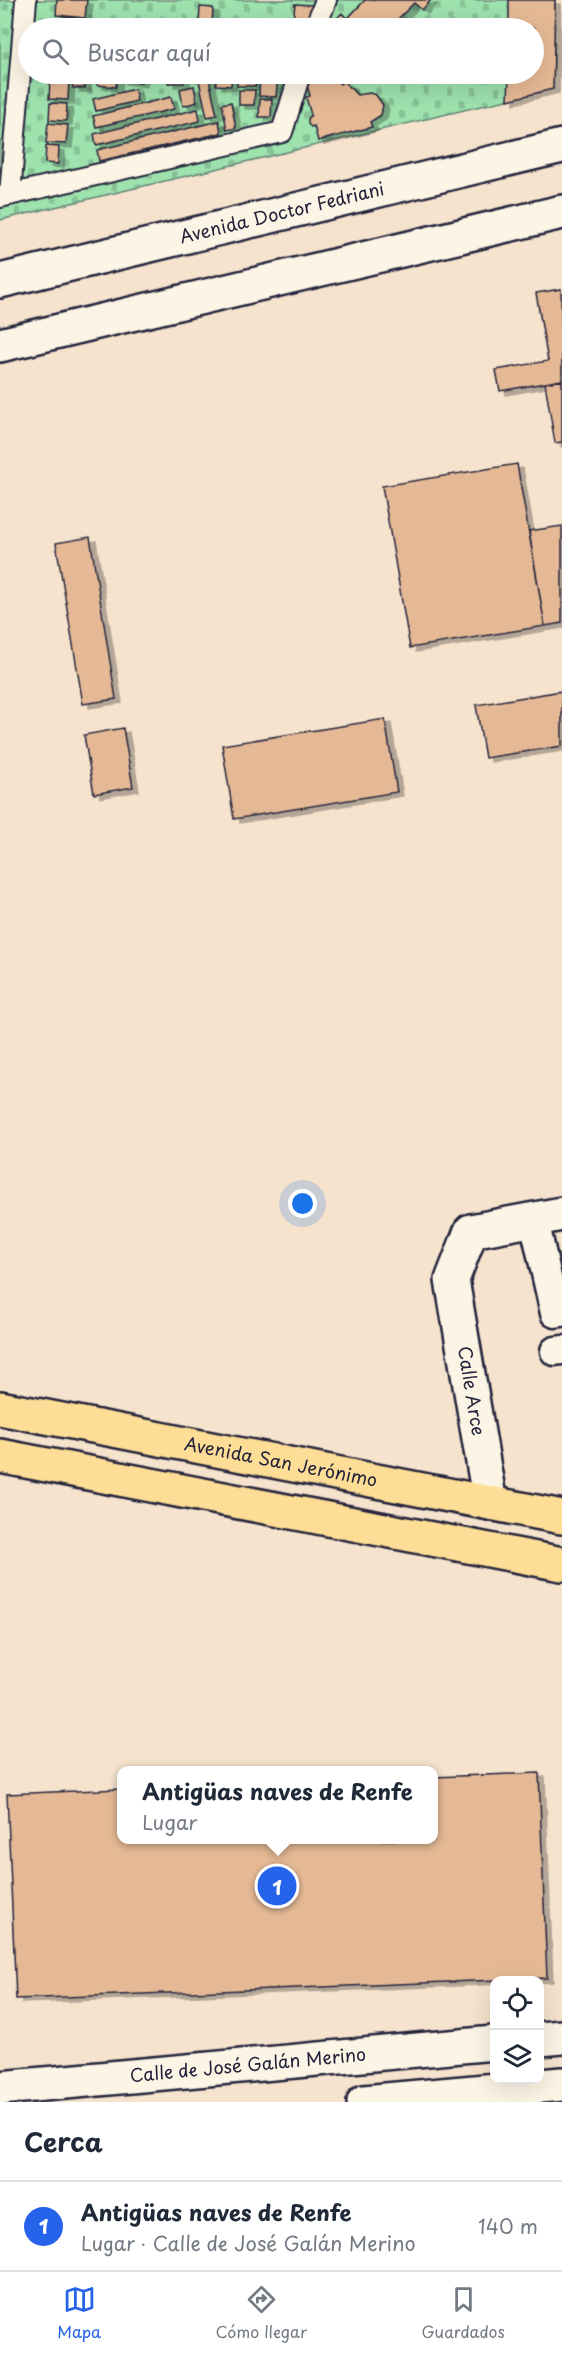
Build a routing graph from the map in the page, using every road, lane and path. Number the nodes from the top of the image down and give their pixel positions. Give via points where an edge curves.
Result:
1 (26, 0) edge
2 (326, 0) edge
3 (24, 18) edge
4 (319, 18) edge
5 (18, 75) edge
6 (297, 84) edge
7 (562, 146) edge
8 (5, 196) edge
9 (562, 212) edge
10 (0, 281) edge
11 (0, 345) edge
12 (548, 1217) edge
13 (562, 1312) edge
14 (0, 1408) edge
15 (0, 1456) edge
16 (490, 1503) junction
17 (562, 1517) edge
18 (562, 1564) edge
19 (562, 2037) edge
20 (544, 2039) edge
21 (490, 2043) edge
22 (562, 2084) edge
23 (0, 2088) edge
24 (364, 2102) edge

1 - 3 lane
2 - 4 lane
5 - 8 lane
6 - 8 lane via 282,132
7 - 10 main road, Avenida Doctor Fedriani
9 - 11 main road
12 - 13 street via 555,1313
12 - 16 main road, Calle Arce via 471,1231 452,1280
14 - 16 main road, Avenida San Jerónimo
15 - 18 main road
16 - 17 main road, Avenida San Jerónimo
19 - 20 main road
21 - 23 main road, Calle de José Galán Merino
22 - 24 main road

